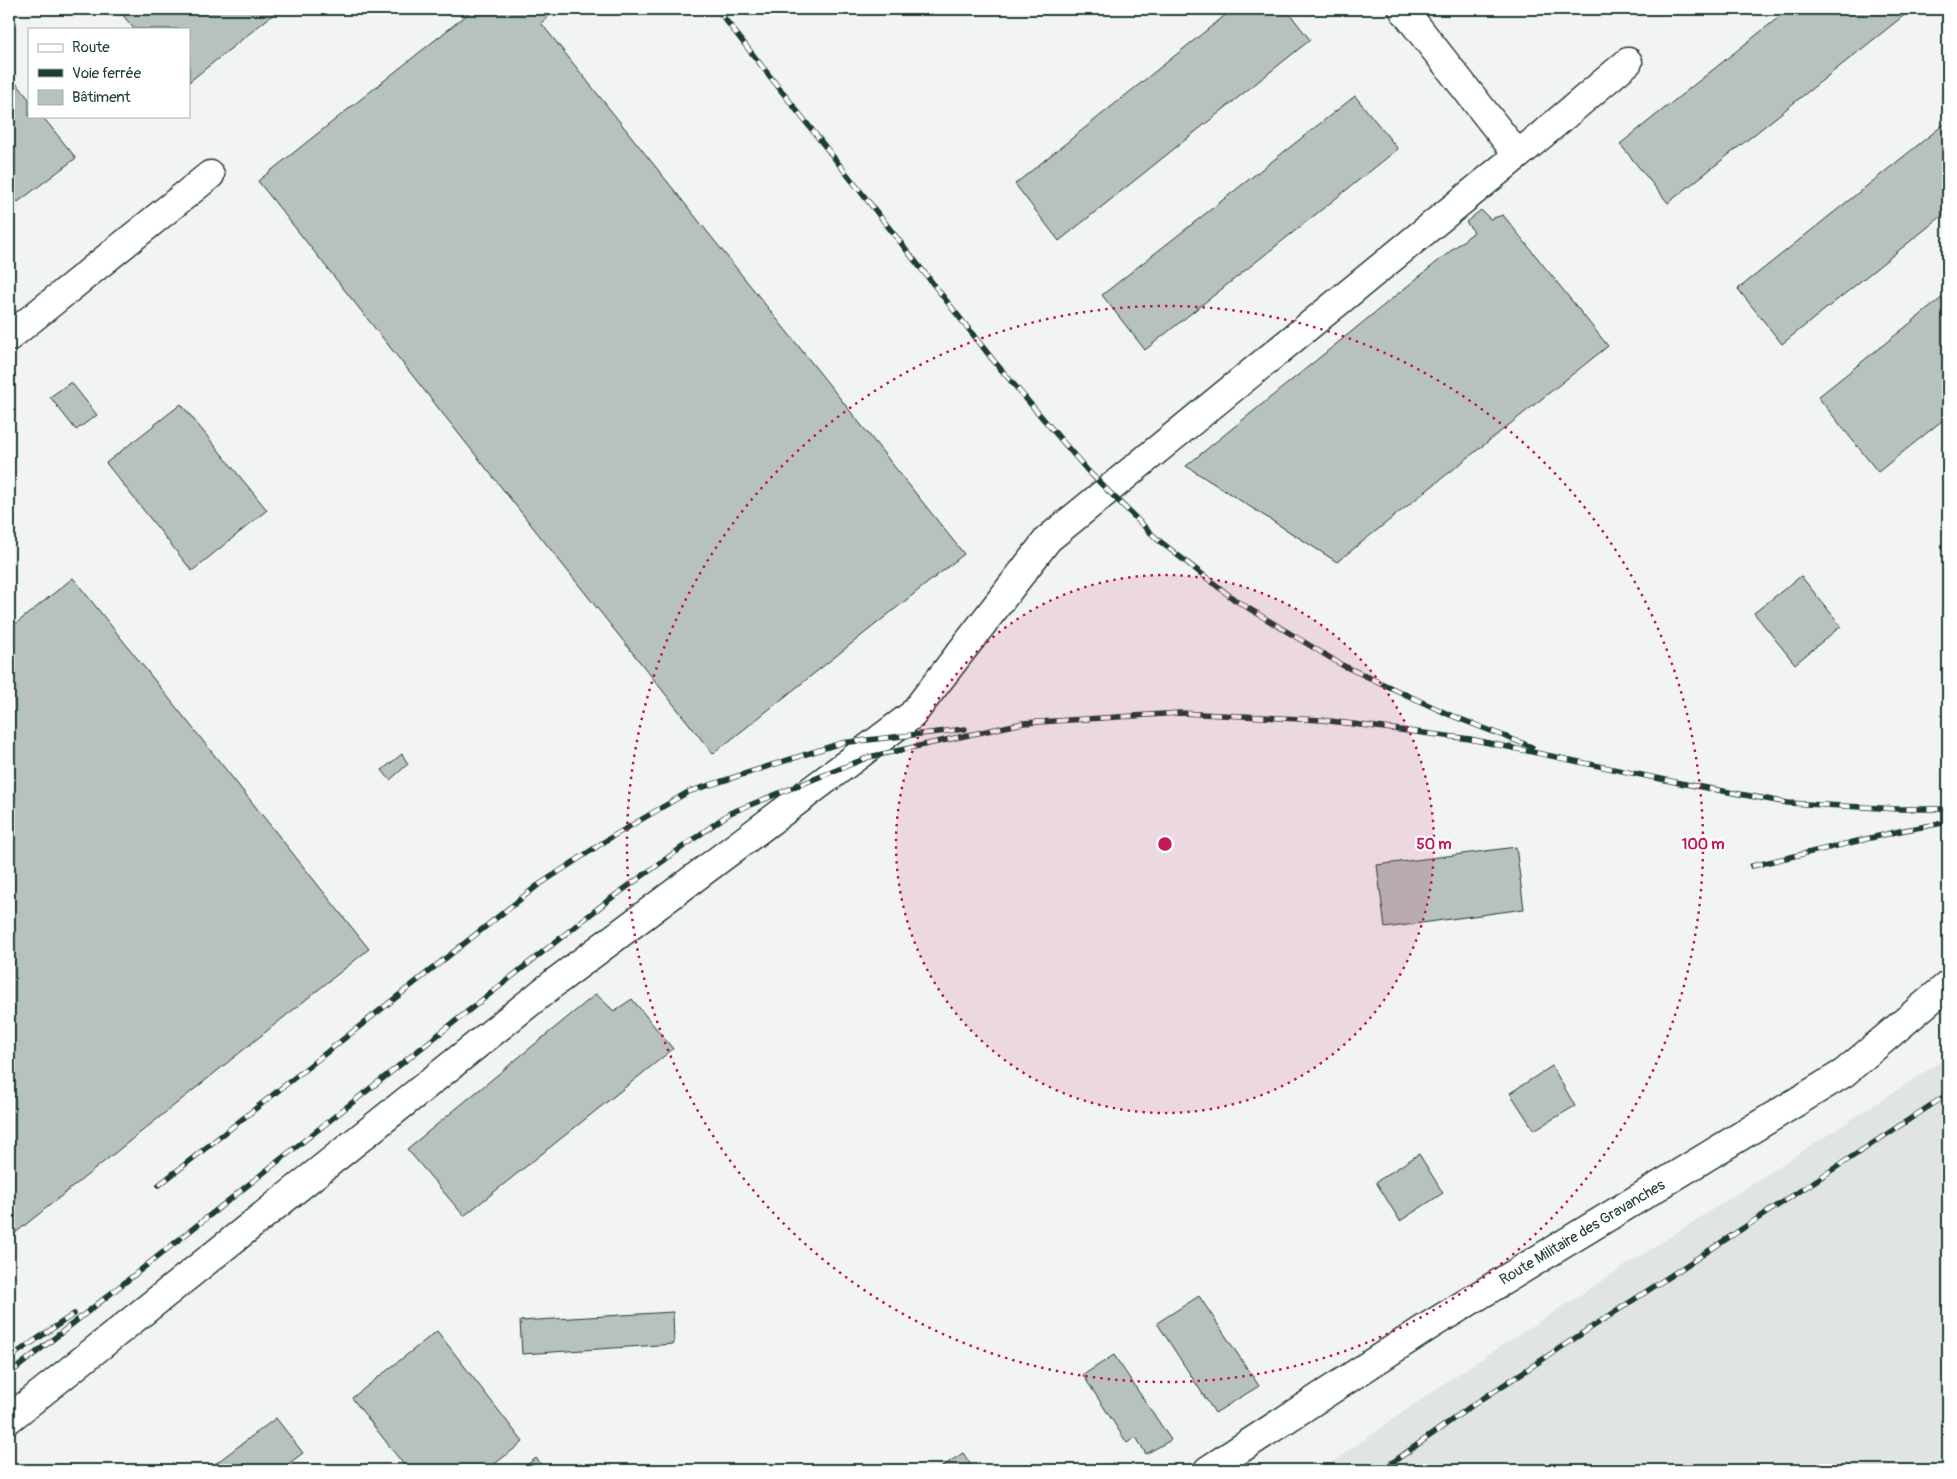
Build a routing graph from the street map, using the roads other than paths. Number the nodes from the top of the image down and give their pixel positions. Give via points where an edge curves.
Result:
1 (1403, 9) edge
2 (1628, 62) dead end
3 (1518, 155) junction
4 (210, 175) dead end
5 (9, 337) edge
6 (1948, 984) edge
7 (9, 1419) edge
8 (1208, 1470) edge

1 - 3 street
2 - 3 street
3 - 7 street via 1048,539 912,715 554,983
4 - 5 street
6 - 8 street, Route Militaire des Gravanches via 1844,1072 1432,1324

